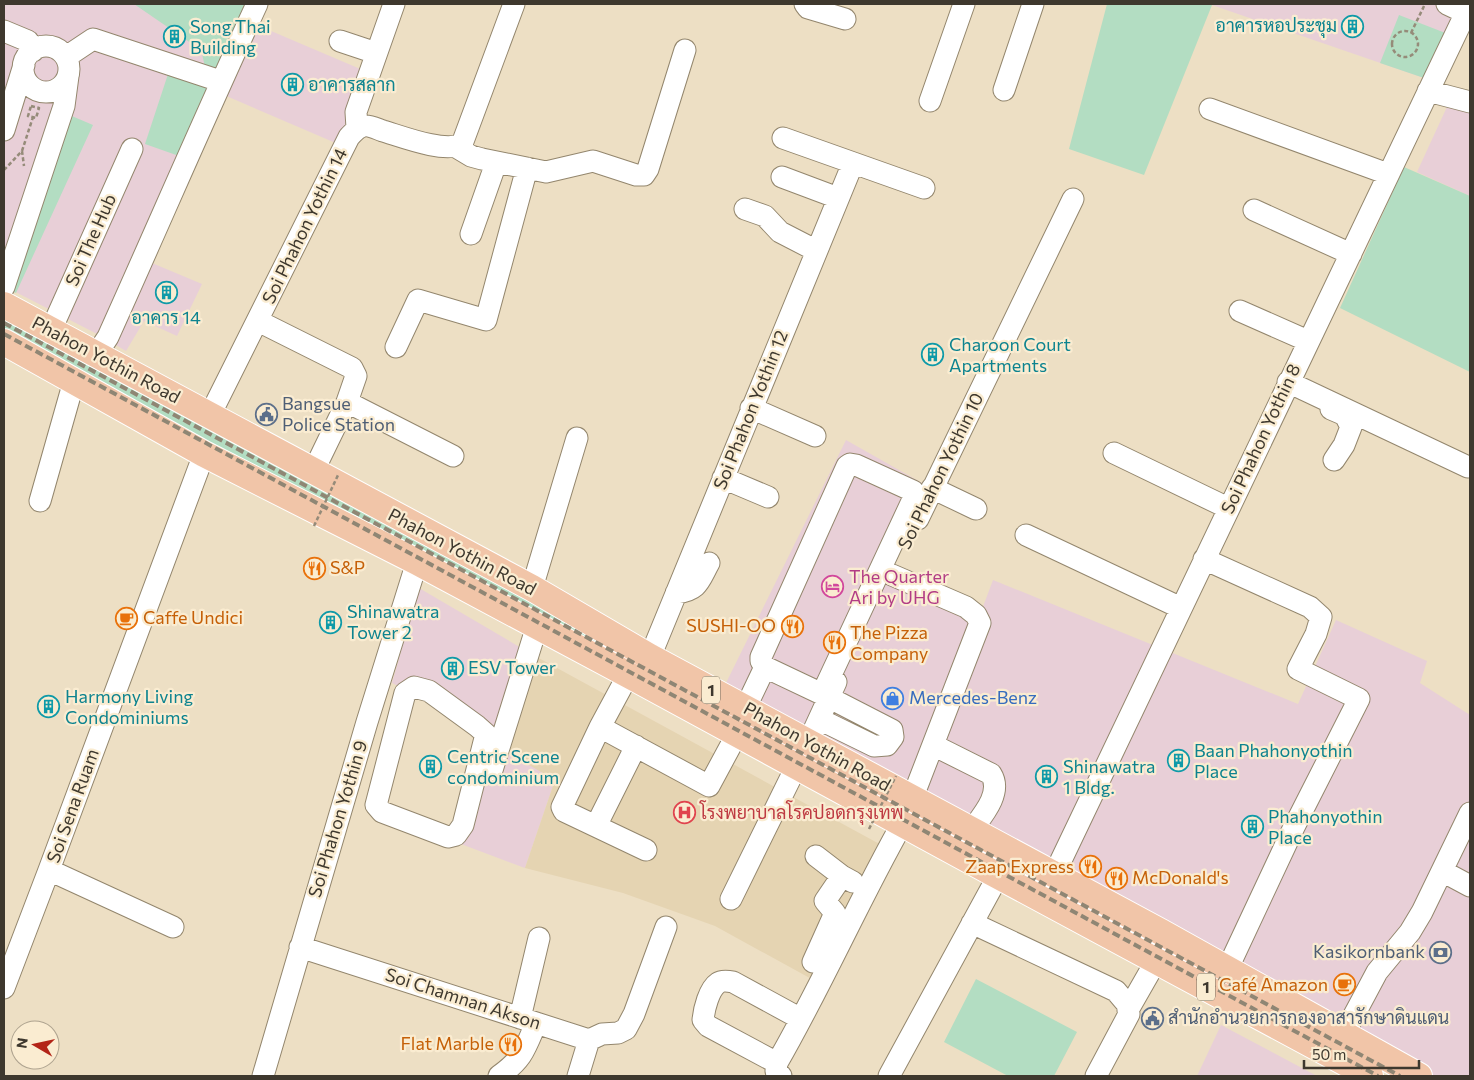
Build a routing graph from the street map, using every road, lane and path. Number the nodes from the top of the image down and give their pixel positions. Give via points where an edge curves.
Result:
1 (257, 4) edge
2 (394, 4) edge
3 (514, 4) edge
4 (805, 4) edge
5 (964, 4) edge
6 (1033, 4) edge
7 (1426, 4) edge
8 (1447, 4) edge
9 (1468, 9) edge
10 (845, 19) dead end
11 (4, 31) edge
12 (1411, 33) junction
13 (340, 41) dead end
14 (685, 50) dead end
15 (376, 53) junction
16 (29, 57) junction
17 (67, 66) junction
18 (220, 81) junction
19 (1004, 90) dead end
20 (1428, 91) junction
21 (930, 101) dead end
22 (1470, 102) edge
23 (1210, 109) dead end
24 (33, 117) junction
25 (357, 128) junction
26 (4, 130) edge
27 (783, 138) dead end
28 (456, 147) junction
29 (132, 149) dead end
30 (22, 151) dead end
31 (496, 163) junction
32 (853, 163) junction
33 (528, 168) junction
34 (1388, 174) junction
35 (782, 177) dead end
36 (924, 188) dead end
37 (838, 198) junction
38 (1072, 199) dead end
39 (745, 209) dead end
40 (1254, 210) dead end
41 (471, 234) dead end
42 (816, 250) junction
43 (1351, 254) junction
44 (4, 288) edge
45 (4, 305) edge
46 (1240, 311) dead end
47 (258, 321) junction
48 (51, 330) junction
49 (1308, 341) junction
50 (4, 342) edge
51 (396, 347) dead end
52 (96, 355) junction
53 (74, 381) junction
54 (1287, 385) junction
55 (347, 402) junction
56 (751, 408) junction
57 (210, 416) junction
58 (814, 436) dead end
59 (577, 438) dead end
60 (204, 454) junction
61 (1114, 454) dead end
62 (453, 456) dead end
63 (1334, 460) dead end
64 (1468, 467) dead end
65 (313, 472) junction
66 (339, 473) dead end
67 (723, 478) junction
68 (932, 488) junction
69 (768, 497) dead end
70 (40, 501) dead end
71 (1228, 508) junction
72 (976, 509) dead end
73 (314, 526) dead end
74 (1026, 535) dead end
75 (1204, 559) junction
76 (417, 562) junction
77 (709, 563) dead end
78 (892, 574) junction
79 (532, 588) junction
80 (676, 593) junction
81 (1181, 608) junction
82 (537, 626) junction
83 (650, 657) junction
84 (765, 666) junction
85 (628, 675) junction
86 (825, 696) junction
87 (373, 704) junction
88 (745, 709) junction
89 (398, 717) junction
90 (819, 719) junction
91 (600, 726) junction
92 (737, 734) junction
93 (808, 743) junction
94 (933, 745) junction
95 (636, 746) junction
96 (796, 767) junction
97 (492, 770) dead end
98 (896, 776) dead end
99 (912, 799) junction
100 (1470, 813) edge
101 (902, 824) junction
102 (596, 826) junction
103 (869, 829) dead end
104 (971, 831) junction
105 (1004, 849) junction
106 (646, 850) dead end
107 (816, 856) dead end
108 (49, 870) junction
109 (1442, 871) junction
110 (995, 874) junction
111 (1054, 875) junction
112 (842, 876) junction
113 (1470, 886) edge
114 (867, 889) junction
115 (1041, 898) junction
116 (731, 899) dead end
117 (972, 923) junction
118 (173, 927) dead end
119 (666, 927) dead end
120 (539, 938) dead end
121 (300, 947) junction
122 (1156, 961) junction
123 (813, 962) dead end
124 (1227, 970) junction
125 (4, 988) edge
126 (1128, 1010) junction
127 (801, 1019) junction
128 (528, 1020) junction
129 (589, 1040) junction
130 (1338, 1045) junction
131 (779, 1070) edge
132 (263, 1076) edge
133 (499, 1076) edge
134 (578, 1076) edge
135 (888, 1076) edge
136 (1096, 1076) edge
137 (1370, 1076) edge
138 (1419, 1076) edge

1 - 18 street
2 - 15 street
3 - 28 street via 466,136
4 - 10 street via 808,8
5 - 21 street
6 - 19 street
7 - 12 path
8 - 9 street
9 - 20 street, Soi Phahon Yothin 8
11 - 16 street via 28,41
12 - 12 path via 1418,41 1417,49 1412,56 1399,56 1392,46 1394,37 1401,32
13 - 15 street
14 - 33 street, Soi Phahon Yothin 14 via 644,175 593,161 546,172
15 - 25 street via 356,112
16 - 17 street via 46,46 53,47 60,51
16 - 17 street via 25,77 40,92 62,86
16 - 26 street
17 - 18 street via 93,39
17 - 44 street via 64,106
18 - 52 street via 108,337
20 - 22 street
20 - 34 street, Soi Phahon Yothin 8
23 - 34 street
24 - 24 path via 28,116 31,106 39,108 36,118
24 - 30 path
25 - 28 street, Soi Phahon Yothin 14 via 366,125 411,140
25 - 47 street, Soi Phahon Yothin 14 via 349,137
27 - 32 street
28 - 31 street, Soi Phahon Yothin 14 via 471,156
29 - 48 street, Soi The Hub
31 - 33 street, Soi Phahon Yothin 14
31 - 41 street
32 - 36 street
32 - 37 street, Soi Phahon Yothin 12
33 - 51 street via 486,320 418,300
34 - 43 street, Soi Phahon Yothin 8
35 - 37 street
37 - 42 street, Soi Phahon Yothin 12
38 - 68 street, Soi Phahon Yothin 10 via 1002,334
39 - 42 street via 765,216 780,232
40 - 43 street
42 - 56 street, Soi Phahon Yothin 12
43 - 49 street, Soi Phahon Yothin 8
45 - 48 main road, Phahon Yothin Road / 1
46 - 49 street
47 - 55 street via 352,368 356,376
47 - 57 street, Soi Phahon Yothin 14
48 - 52 main road, Phahon Yothin Road / 1
49 - 54 street, Soi Phahon Yothin 8
50 - 53 main road, Phahon Yothin Road / 1
52 - 57 main road, Phahon Yothin Road / 1
53 - 60 main road, Phahon Yothin Road / 1
53 - 70 street
54 - 63 street via 1345,415 1350,427
54 - 64 street
54 - 71 street, Soi Phahon Yothin 8
55 - 62 street
55 - 65 street
56 - 58 street
56 - 67 street, Soi Phahon Yothin 12
57 - 65 main road, Phahon Yothin Road / 1
59 - 79 street
60 - 76 main road, Phahon Yothin Road / 1
60 - 108 street, Soi Sena Ruam
61 - 71 street
65 - 79 main road, Phahon Yothin Road / 1
66 - 73 path, bridge
67 - 69 street
67 - 80 street, Soi Phahon Yothin 12
68 - 72 street
68 - 78 street, Soi Phahon Yothin 10
71 - 75 street, Soi Phahon Yothin 8
74 - 81 street
75 - 81 street, Soi Phahon Yothin 8
75 - 124 street via 1310,607 1321,617 1298,669 1358,699
76 - 82 main road, Phahon Yothin Road / 1
76 - 87 street, Soi Phahon Yothin 9
77 - 80 street via 696,586 688,592
78 - 86 street, Soi Phahon Yothin 10
78 - 94 street via 966,607 980,623
79 - 83 main road, Phahon Yothin Road / 1
80 - 83 street, Soi Phahon Yothin 12
81 - 111 street, Soi Phahon Yothin 8
82 - 85 main road, Phahon Yothin Road / 1
82 - 97 street
83 - 88 main road, Phahon Yothin Road / 1
84 - 86 street
84 - 86 street via 761,657 847,466 856,465 911,490 915,493 914,498
84 - 88 street
85 - 91 street
85 - 92 main road, Phahon Yothin Road / 1
86 - 90 street, Soi Phahon Yothin 10
86 - 90 street via 892,730 893,737 887,745 874,746
87 - 89 street
87 - 121 street, Soi Phahon Yothin 9
88 - 93 main road, Phahon Yothin Road / 1
89 - 89 street via 376,805 382,812 440,834 456,835 463,825 486,734 428,691 414,687 405,693
90 - 93 street, Soi Phahon Yothin 10
91 - 95 street
91 - 102 street via 562,807 564,811
92 - 95 street via 709,786
92 - 96 main road, Phahon Yothin Road / 1
93 - 96 main road
93 - 99 main road, Phahon Yothin Road / 1
94 - 99 street
94 - 104 street via 991,774 996,782 994,795
95 - 102 street
96 - 101 main road, Phahon Yothin Road / 1
96 - 116 street
98 - 103 path, bridge
99 - 104 main road, Phahon Yothin Road / 1
100 - 109 street
101 - 110 main road, Phahon Yothin Road / 1
101 - 114 street
102 - 106 street
104 - 105 main road, Phahon Yothin Road / 1
105 - 110 main road
105 - 111 main road, Phahon Yothin Road / 1
107 - 112 street
108 - 118 street
108 - 125 street, Soi Sena Ruam
109 - 113 street
109 - 130 street via 1410,932 1377,972
110 - 115 main road, Phahon Yothin Road / 1
110 - 117 street
111 - 115 main road
111 - 124 main road, Phahon Yothin Road / 1
112 - 114 street
112 - 123 street via 826,900 836,913
114 - 127 street
115 - 122 main road, Phahon Yothin Road / 1
117 - 126 street via 1116,992
117 - 135 street
119 - 129 street via 626,1029
120 - 128 street
121 - 128 street, Soi Chamnan Akson
121 - 132 street, Soi Phahon Yothin 9
122 - 126 street
122 - 130 main road, Phahon Yothin Road / 1
124 - 130 main road, Phahon Yothin Road / 1
126 - 136 street via 1129,1014
127 - 131 street
127 - 131 street via 734,982 717,984 704,1006 703,1020 708,1026
128 - 129 street, Soi Chamnan Akson
128 - 133 street via 521,1057
129 - 134 street
130 - 137 main road, Phahon Yothin Road / 1
130 - 138 main road, Phahon Yothin Road / 1

